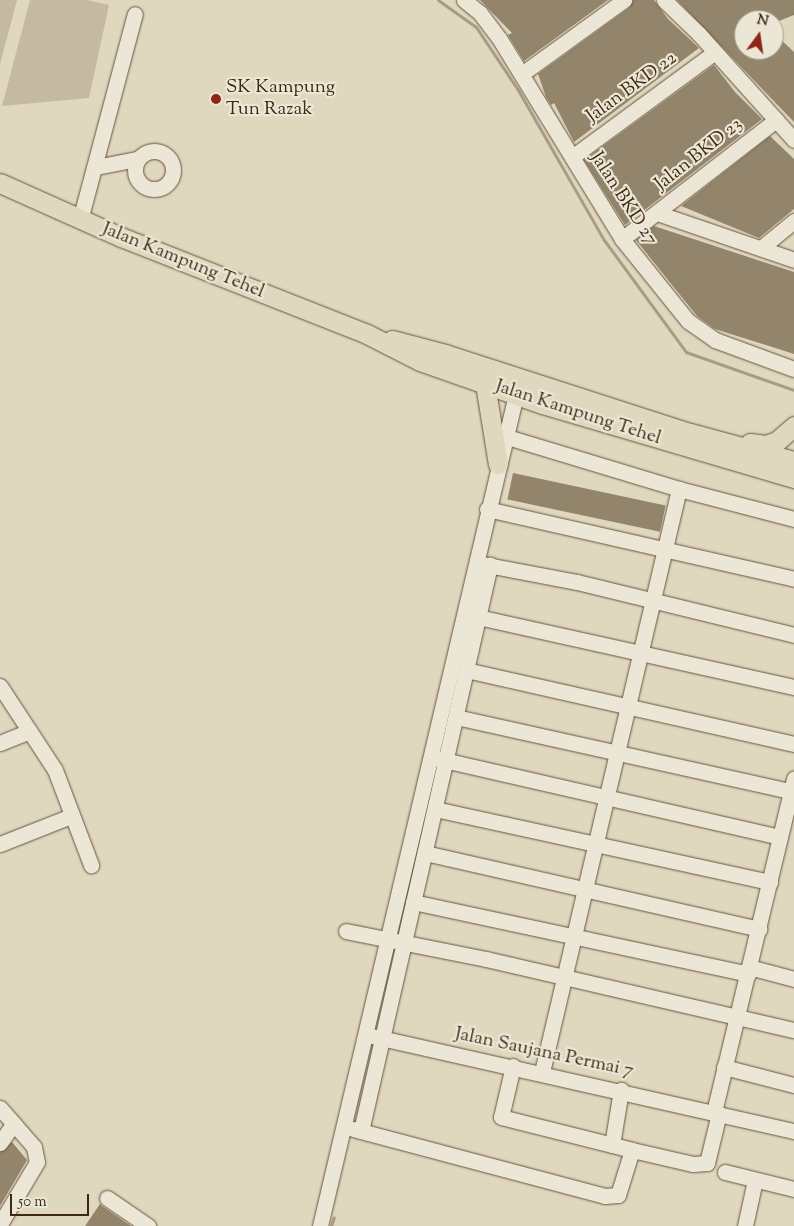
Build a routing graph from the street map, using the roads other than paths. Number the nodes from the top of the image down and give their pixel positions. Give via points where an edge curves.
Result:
1 (464, 0) edge
2 (624, 0) edge
3 (664, 0) edge
4 (136, 14) dead end
5 (715, 52) junction
6 (523, 73) junction
7 (776, 120) junction
8 (794, 140) edge
9 (572, 157) junction
10 (137, 159) dead end
11 (96, 167) junction
12 (0, 184) edge
13 (657, 213) junction
14 (80, 220) junction
15 (794, 221) edge
16 (622, 239) junction
17 (761, 248) junction
18 (794, 260) edge
19 (367, 334) junction
20 (794, 369) edge
21 (485, 384) junction
22 (518, 387) junction
23 (794, 426) edge
24 (690, 433) junction
25 (504, 436) junction
26 (793, 463) edge
27 (498, 464) junction
28 (679, 489) junction
29 (487, 509) junction
30 (794, 519) edge
31 (665, 549) junction
32 (475, 562) junction
33 (490, 565) junction
34 (794, 579) edge
35 (653, 600) junction
36 (478, 617) junction
37 (794, 634) edge
38 (641, 654) junction
39 (466, 670) junction
40 (0, 686) edge
41 (794, 687) edge
42 (629, 706) junction
43 (456, 717) junction
44 (30, 731) junction
45 (0, 743) edge
46 (794, 744) edge
47 (618, 752) junction
48 (429, 757) junction
49 (446, 761) junction
50 (792, 785) edge
51 (607, 797) junction
52 (435, 809) junction
53 (72, 816) junction
54 (780, 837) junction
55 (597, 843) junction
56 (0, 844) edge
57 (424, 853) junction
58 (90, 865) dead end
59 (770, 882) junction
60 (586, 890) junction
61 (413, 902) junction
62 (758, 929) junction
63 (346, 931) dead end
64 (575, 936) junction
65 (386, 940) junction
66 (404, 943) junction
67 (748, 970) junction
68 (565, 977) junction
69 (794, 979) edge
70 (736, 1017) junction
71 (794, 1030) edge
72 (366, 1035) junction
73 (382, 1039) junction
74 (514, 1066) junction
75 (724, 1067) junction
76 (542, 1072) junction
77 (794, 1084) edge
78 (621, 1090) junction
79 (0, 1108) edge
80 (716, 1113) junction
81 (14, 1123) junction
82 (344, 1127) junction
83 (361, 1131) junction
84 (794, 1131) edge
85 (0, 1143) edge
86 (612, 1145) junction
87 (632, 1150) junction
88 (725, 1172) dead end
89 (755, 1180) junction
90 (794, 1189) edge
91 (107, 1198) dead end
92 (2, 1219) edge
93 (148, 1226) edge
94 (320, 1226) edge
95 (745, 1226) edge

1 - 6 street, Jalan BKD 27 via 487,20
2 - 6 street
3 - 5 street
4 - 11 street
5 - 7 street
5 - 9 street, Jalan BKD 22
6 - 9 street, Jalan BKD 27
7 - 8 street
7 - 13 street, Jalan BKD 23
9 - 16 street, Jalan BKD 27
10 - 11 street
11 - 14 street
12 - 14 main road, Jalan Kampung Tehel
13 - 16 street, Jalan BKD 23
13 - 17 street
14 - 19 main road, Jalan Kampung Tehel
15 - 17 street
16 - 20 street, Jalan BKD 27 via 701,333
17 - 18 street
19 - 21 main road, Jalan Kampung Tehel via 401,353
19 - 22 main road, Jalan Kampung Tehel via 425,347
21 - 22 main road, Jalan Kampung Tehel
21 - 27 main road
22 - 24 main road, Jalan Kampung Tehel
22 - 25 street
22 - 26 main road, Jalan Kampung Tehel via 639,433 765,463
23 - 24 main road via 777,441 766,445
24 - 26 main road, Jalan Kampung Tehel
25 - 27 street
25 - 28 street
27 - 29 street
28 - 30 street
28 - 31 street
29 - 31 street
29 - 32 street
31 - 34 street
31 - 35 street
32 - 33 street
32 - 48 street
33 - 35 street
33 - 36 street
35 - 37 street
35 - 38 street
36 - 38 street
36 - 39 street
38 - 41 street
38 - 42 street
39 - 42 street
39 - 43 street
40 - 44 street
42 - 46 street
42 - 47 street
43 - 47 street
43 - 49 street
44 - 45 street
44 - 53 street via 55,770
47 - 50 street
47 - 51 street
48 - 49 street
48 - 65 street
49 - 51 street
49 - 52 street
50 - 54 street
51 - 54 street
51 - 55 street
52 - 55 street
52 - 57 street
53 - 56 street
53 - 58 street
54 - 59 street
55 - 59 street
55 - 60 street
57 - 60 street
57 - 61 street
59 - 62 street
60 - 62 street
60 - 64 street
61 - 64 street
61 - 66 street
62 - 67 street
63 - 65 street
64 - 67 street
64 - 68 street
65 - 66 street
65 - 72 street
66 - 68 street
66 - 73 street
67 - 69 street
67 - 70 street
68 - 70 street
68 - 76 street
70 - 71 street
70 - 75 street
72 - 73 street, Jalan Saujana Permai 7
72 - 82 street
73 - 74 street, Jalan Saujana Permai 7
73 - 83 street
74 - 76 street, Jalan Saujana Permai 7
74 - 86 street via 501,1117
75 - 77 street
75 - 80 street
76 - 78 street, Jalan Saujana Permai 7
78 - 80 street, Jalan Saujana Permai 7
78 - 86 street
79 - 81 street
80 - 84 street, Jalan Saujana Permai 7
80 - 87 street via 707,1163 693,1164
81 - 85 street
81 - 92 street via 34,1147 37,1162
82 - 83 street
82 - 94 street
83 - 87 street via 605,1196 618,1195
86 - 87 street
88 - 89 street
89 - 90 street
89 - 95 street
91 - 93 street

